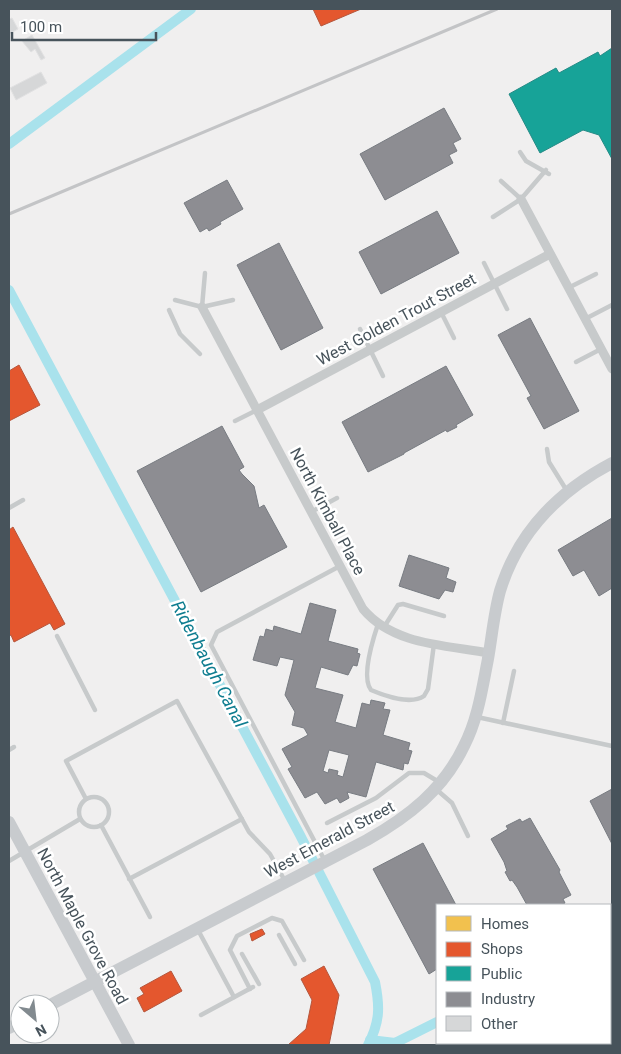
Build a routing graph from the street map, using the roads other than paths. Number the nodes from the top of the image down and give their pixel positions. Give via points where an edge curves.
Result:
1 (520, 152) dead end
2 (501, 181) dead end
3 (521, 199) junction
4 (493, 216) dead end
5 (550, 254) junction
6 (484, 264) dead end
7 (205, 274) dead end
8 (596, 274) dead end
9 (494, 284) junction
10 (568, 288) junction
11 (175, 300) dead end
12 (233, 300) dead end
13 (612, 305) edge
14 (202, 307) junction
15 (507, 309) dead end
16 (169, 310) dead end
17 (441, 312) junction
18 (585, 319) junction
19 (360, 329) dead end
20 (454, 338) dead end
21 (601, 349) junction
22 (370, 350) junction
23 (200, 354) dead end
24 (576, 362) dead end
25 (612, 369) edge
26 (383, 376) dead end
27 (256, 410) junction
28 (236, 421) dead end
29 (547, 448) dead end
30 (612, 463) edge
31 (567, 491) junction
32 (337, 498) dead end
33 (23, 500) dead end
34 (9, 508) edge
35 (311, 512) junction
36 (340, 566) junction
37 (444, 616) dead end
38 (381, 626) junction
39 (57, 636) dead end
40 (434, 643) junction
41 (489, 652) junction
42 (514, 671) dead end
43 (95, 710) dead end
44 (476, 717) junction
45 (503, 723) junction
46 (612, 746) edge
47 (438, 786) junction
48 (86, 799) junction
49 (80, 819) junction
50 (242, 819) junction
51 (9, 822) edge
52 (327, 823) dead end
53 (101, 825) junction
54 (468, 836) dead end
55 (24, 851) junction
56 (9, 861) edge
57 (324, 862) junction
58 (130, 879) junction
59 (286, 882) junction
60 (150, 917) dead end
61 (196, 928) junction
62 (279, 934) dead end
63 (242, 954) dead end
64 (304, 960) dead end
65 (295, 964) dead end
66 (93, 982) junction
67 (259, 984) dead end
68 (234, 997) junction
69 (60, 1000) edge
70 (201, 1015) dead end
71 (129, 1045) edge

1 - 3 lane via 526,161 547,172
2 - 3 lane
3 - 4 lane
3 - 5 street
5 - 9 street, West Golden Trout Street
5 - 10 street
6 - 9 lane
7 - 14 lane
8 - 10 lane
9 - 15 lane
9 - 17 street, West Golden Trout Street
10 - 18 street
11 - 14 lane
12 - 14 lane
13 - 18 lane
14 - 27 street, North Kimball Place
16 - 23 lane via 180,334
17 - 20 lane
17 - 22 street, West Golden Trout Street
18 - 21 street
19 - 22 lane
21 - 24 lane
21 - 25 street
22 - 26 lane
22 - 27 street, West Golden Trout Street
27 - 28 lane
27 - 35 street, North Kimball Place
29 - 31 lane via 549,462
30 - 31 main road, West Emerald Street
31 - 41 main road, West Emerald Street via 542,515 515,554 500,592
32 - 35 lane
33 - 34 lane
35 - 36 street, North Kimball Place
36 - 38 street, North Kimball Place via 363,609
36 - 57 lane via 217,632 211,645
37 - 38 lane via 403,604 398,605
38 - 40 street, North Kimball Place via 405,638
38 - 40 lane via 374,637 367,680 371,690 377,692 412,701 424,696 428,689
39 - 43 lane
40 - 41 street, North Kimball Place
41 - 44 main road, West Emerald Street
42 - 45 lane
44 - 45 lane
44 - 47 main road, West Emerald Street via 464,747
45 - 46 lane
47 - 52 lane via 424,774 409,773 376,798
47 - 54 lane via 452,803
47 - 57 main road, West Emerald Street via 408,815
48 - 49 lane via 79,809
48 - 50 lane via 66,761 177,701
48 - 53 lane via 98,798 106,804 108,813
49 - 53 lane via 87,826
49 - 55 lane
50 - 58 lane
50 - 59 lane via 270,854
51 - 55 main road, North Maple Grove Road
53 - 58 lane
55 - 56 lane
55 - 66 main road, North Maple Grove Road
57 - 59 main road, West Emerald Street
58 - 60 lane
59 - 61 main road, West Emerald Street
61 - 66 main road, West Emerald Street
61 - 68 lane
62 - 65 lane
63 - 67 lane
64 - 68 lane via 282,920 272,918 265,921 237,936 230,950 251,988
66 - 69 main road, West Emerald Street
66 - 71 main road, North Maple Grove Road
68 - 70 lane

